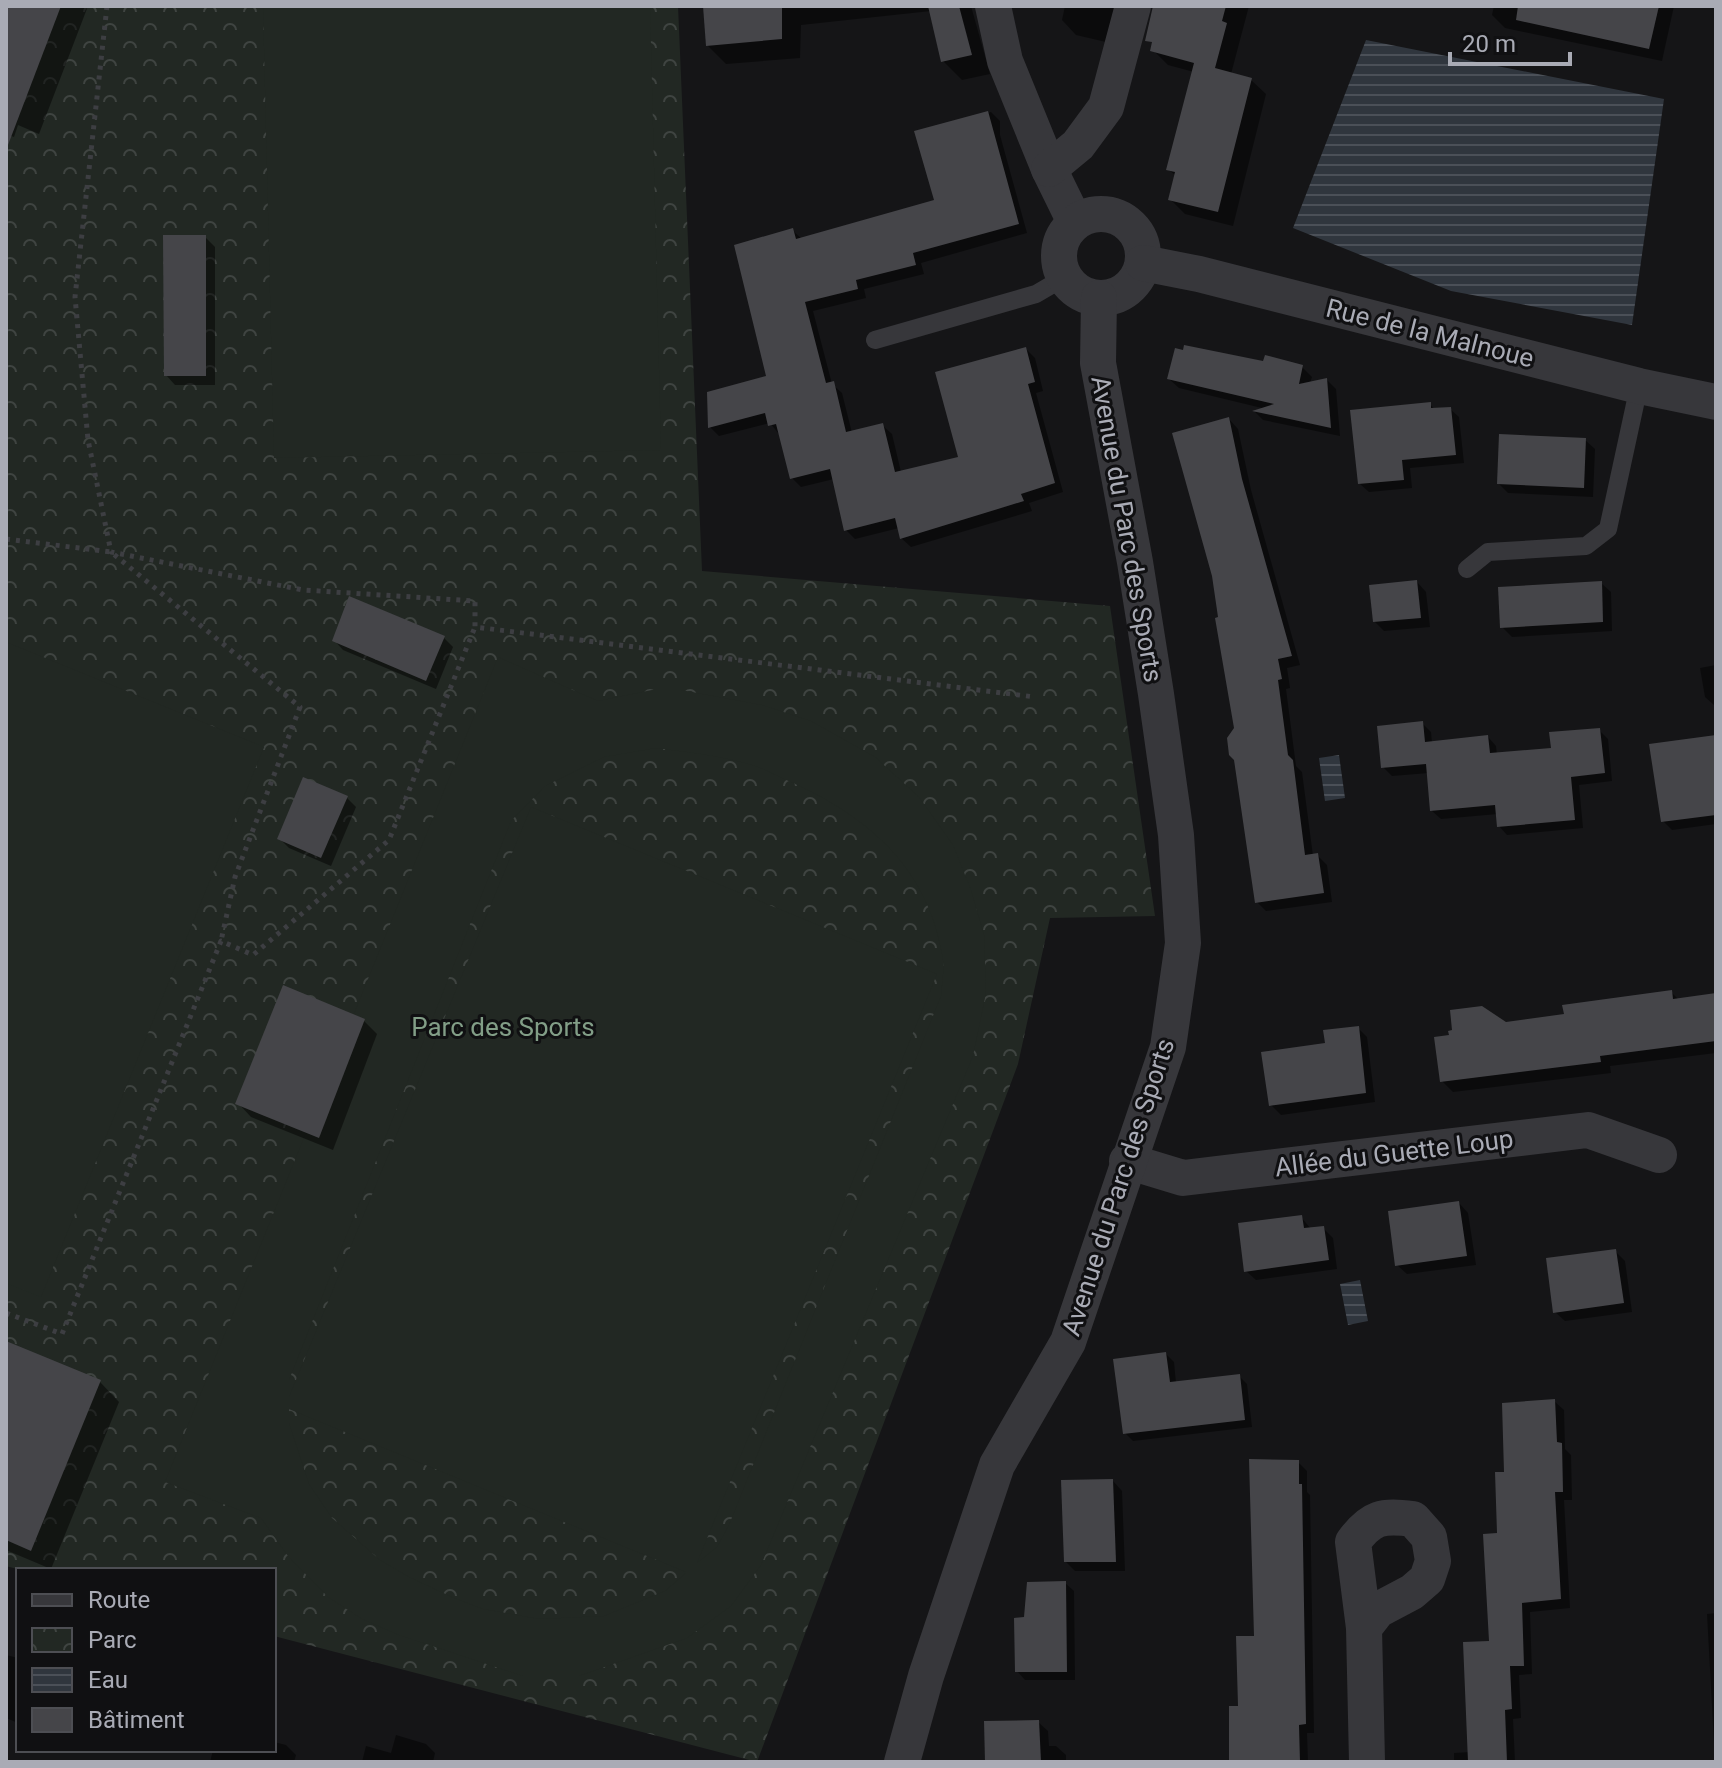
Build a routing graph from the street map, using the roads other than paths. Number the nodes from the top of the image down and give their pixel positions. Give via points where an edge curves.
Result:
1 (993, 6) edge
2 (1133, 6) edge
3 (1049, 169) junction
4 (1075, 222) junction
5 (1143, 263) junction
6 (1065, 277) junction
7 (1099, 298) junction
8 (875, 340) dead end
9 (1639, 386) junction
10 (1716, 402) edge
11 (1467, 569) dead end
12 (1659, 1155) dead end
13 (1127, 1161) junction
14 (1364, 1628) dead end
15 (902, 1762) edge
16 (1367, 1762) edge

1 - 3 street via 1005,61
2 - 3 street via 1106,107 1078,145
3 - 4 street
4 - 5 street via 1088,215 1116,216 1139,235
4 - 6 street via 1066,231 1059,254
5 - 7 street via 1123,293
5 - 9 street, Rue de la Malnoue
6 - 7 street via 1074,288
6 - 8 lane via 1036,294
7 - 13 street, Avenue du Parc des Sports via 1098,363 1156,694 1176,835 1183,943 1168,1047
9 - 10 street, Rue de la Malnoue
9 - 11 lane via 1608,529 1586,546 1488,552
12 - 13 street, Allée du Guette Loup via 1588,1130 1183,1178
13 - 15 street, Avenue du Parc des Sports via 1068,1342 997,1465
14 - 16 street

